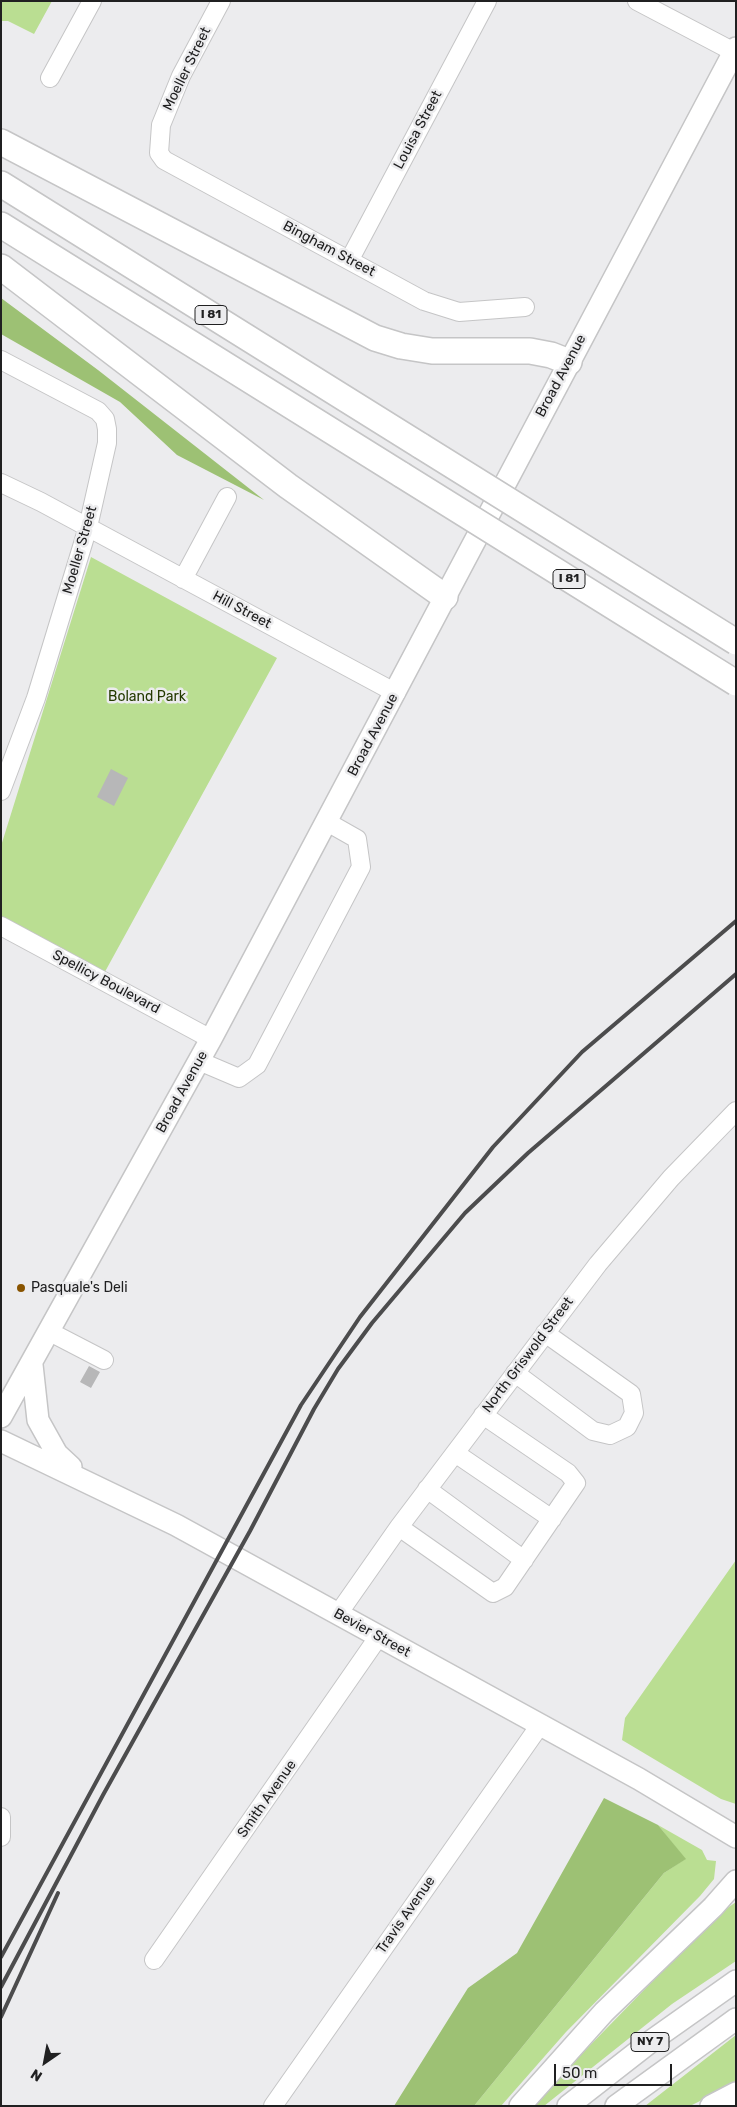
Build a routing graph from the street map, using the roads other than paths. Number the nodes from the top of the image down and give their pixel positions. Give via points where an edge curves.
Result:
1 (92, 1) edge
2 (221, 1) edge
3 (487, 1) edge
4 (637, 1) edge
5 (735, 51) edge
6 (50, 78) dead end
7 (158, 139) joint
8 (1, 142) edge
9 (1, 184) edge
10 (1, 225) edge
11 (350, 259) junction
12 (1, 267) edge
13 (525, 307) dead end
14 (1, 360) edge
15 (569, 362) junction
16 (1, 483) edge
17 (226, 497) dead end
18 (88, 528) junction
19 (183, 579) junction
20 (446, 597) junction
21 (736, 642) edge
22 (736, 683) edge
23 (396, 693) junction
24 (1, 791) edge
25 (327, 822) junction
26 (1, 926) edge
27 (211, 1039) junction
28 (199, 1061) junction
29 (736, 1111) edge
30 (50, 1332) junction
31 (545, 1333) junction
32 (104, 1360) dead end
33 (32, 1364) junction
34 (515, 1373) junction
35 (484, 1414) junction
36 (1, 1417) edge
37 (1, 1441) edge
38 (455, 1452) junction
39 (96, 1485) junction
40 (427, 1489) junction
41 (552, 1519) junction
42 (399, 1527) junction
43 (524, 1560) junction
44 (338, 1614) junction
45 (379, 1636) junction
46 (540, 1725) junction
47 (1, 1817) edge
48 (1, 1837) edge
49 (736, 1837) edge
50 (736, 1881) edge
51 (154, 1960) dead end
52 (736, 1981) edge
53 (736, 2019) edge
54 (736, 2093) edge
55 (273, 2106) edge
56 (520, 2106) edge
57 (568, 2106) edge
58 (616, 2106) edge
59 (711, 2106) edge

1 - 6 street
2 - 7 street, Moeller Street via 181,76
3 - 11 street, Louisa Street
4 - 5 street
5 - 15 main road, Broad Avenue
7 - 11 street, Bingham Street via 159,153 175,168
8 - 15 highway via 375,338 432,351 530,351
9 - 21 highway, I 81, bridge
10 - 22 highway, I 81, bridge
11 - 13 street, Bingham Street via 424,300 459,312
12 - 20 highway via 288,486
14 - 18 street, Moeller Street via 98,411 105,419 107,442
15 - 20 main road, Broad Avenue
16 - 18 street
17 - 19 street
18 - 19 street, Hill Street
18 - 24 street, Moeller Street via 36,698
19 - 23 street, Hill Street
20 - 23 main road, Broad Avenue
23 - 25 main road, Broad Avenue
25 - 27 main road, Broad Avenue
25 - 28 street via 357,839 361,867 258,1065 239,1078
26 - 27 street, Spellicy Boulevard
27 - 28 main road, Broad Avenue
28 - 30 main road, Broad Avenue
29 - 31 street, North Griswold Street via 671,1178
30 - 32 street
30 - 33 main road, Broad Avenue
31 - 34 street, North Griswold Street
31 - 34 street via 631,1394 634,1413 627,1427 610,1435 593,1431
33 - 36 main road, Broad Avenue
33 - 39 main road via 36,1410 42,1430 57,1454
34 - 35 street, North Griswold Street
35 - 38 street, North Griswold Street
35 - 41 street via 568,1472 576,1483
37 - 39 main road, Bevier Street
38 - 40 street, North Griswold Street
38 - 41 street
39 - 44 main road, Bevier Street
40 - 42 street, North Griswold Street
40 - 43 street
41 - 43 street
42 - 43 street via 493,1594 505,1587
42 - 44 street, North Griswold Street
44 - 45 main road, Bevier Street
45 - 46 main road, Bevier Street
45 - 51 street, Smith Avenue
46 - 49 main road, Bevier Street
46 - 55 street, Travis Avenue
47 - 48 street
50 - 56 main road via 609,2007
52 - 57 main road, NY 7
53 - 58 main road, NY 7
54 - 59 main road

